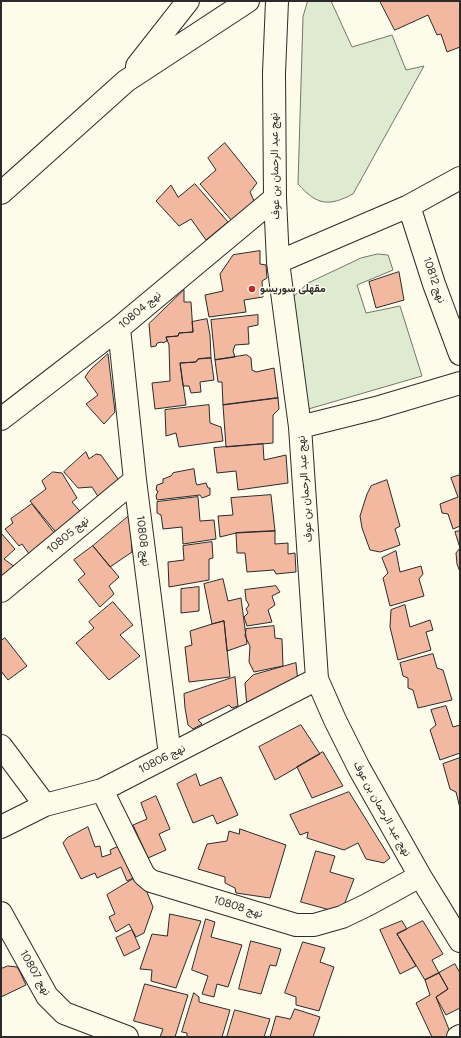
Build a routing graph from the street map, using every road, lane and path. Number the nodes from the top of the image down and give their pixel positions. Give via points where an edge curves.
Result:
1 (188, 1) edge
2 (248, 1) edge
3 (277, 1) edge
4 (126, 81) junction
5 (460, 178) edge
6 (1, 192) edge
7 (275, 198) junction
8 (409, 206) junction
9 (278, 262) junction
10 (119, 328) junction
11 (460, 354) edge
12 (460, 383) edge
13 (1, 419) edge
14 (300, 427) junction
15 (136, 480) junction
16 (1, 591) edge
17 (317, 679) junction
18 (1, 746) edge
19 (170, 755) junction
20 (102, 790) junction
21 (45, 805) junction
22 (1, 826) edge
23 (420, 876) junction
24 (1, 913) edge
25 (458, 934) edge
26 (127, 1037) edge

1 - 4 street
2 - 4 street
3 - 7 street, نهج عبد الرحمان بن عوف via 274,73
4 - 6 street
5 - 8 street
7 - 9 street, نهج عبد الرحمان بن عوف
7 - 10 street, نهج 10804
8 - 9 street
8 - 11 street, نهج 10812
9 - 14 street, نهج عبد الرحمان بن عوف
10 - 13 street, نهج 10804
10 - 15 street, نهج 10808
12 - 14 street
14 - 17 street, نهج عبد الرحمان بن عوف
15 - 16 street, نهج 10805
15 - 19 street, نهج 10808
17 - 19 street, نهج 10806
17 - 23 street, نهج عبد الرحمان بن عوف via 359,768
18 - 21 street
19 - 20 street, نهج 10806
20 - 21 street, نهج 10806
20 - 23 street, نهج 10808 via 144,875 151,881 296,925 314,925 342,917
21 - 22 street, نهج 10806
23 - 25 street, نهج عبد الرحمان بن عوف
24 - 26 street, نهج 10807 via 47,996 64,1012

